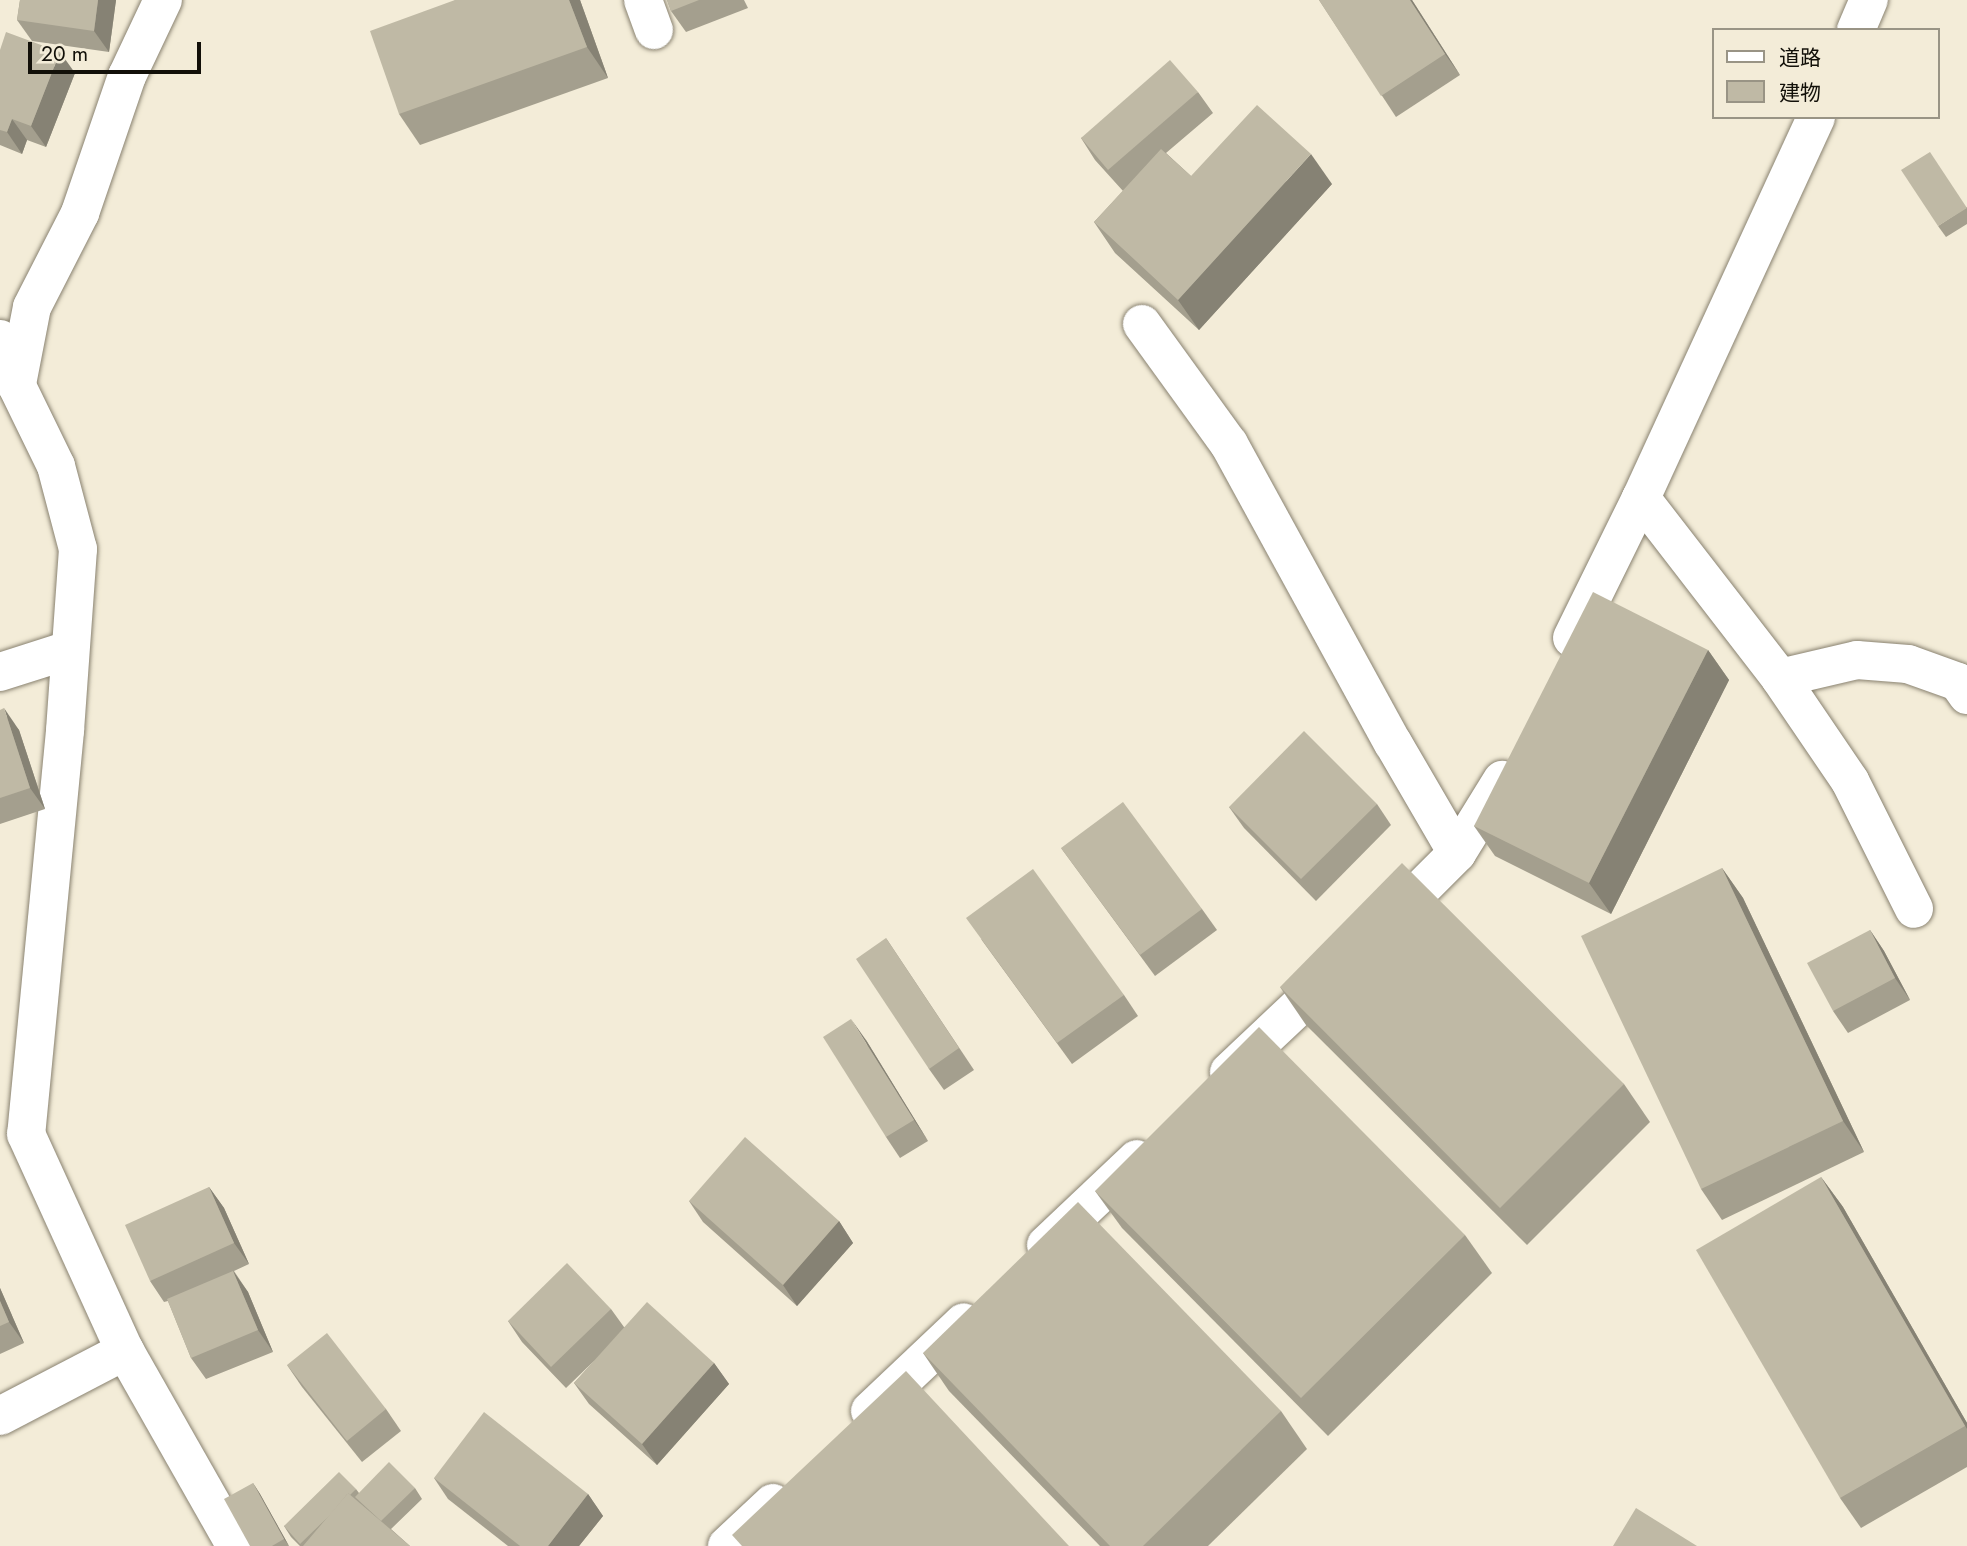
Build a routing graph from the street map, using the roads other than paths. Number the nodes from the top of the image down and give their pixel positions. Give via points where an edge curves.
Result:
1 (163, 0) edge
2 (1869, 0) edge
3 (1857, 28) edge
4 (1815, 119) edge
5 (1142, 324) dead end
6 (0, 339) edge
7 (8, 388) edge
8 (1641, 498) junction
9 (69, 650) junction
10 (0, 672) edge
11 (1555, 673) edge
12 (1780, 678) junction
13 (1967, 695) edge
14 (1518, 748) edge
15 (1457, 853) junction
16 (1914, 909) dead end
17 (1199, 1100) edge
18 (13, 1138) edge
19 (1159, 1138) edge
20 (1018, 1271) edge
21 (988, 1299) edge
22 (125, 1351) junction
23 (0, 1416) edge
24 (848, 1432) edge
25 (797, 1480) edge
26 (236, 1546) edge
27 (727, 1546) edge

1 - 7 street via 127,76 80,213 32,307
2 - 3 street
4 - 8 street
5 - 15 street via 1229,444
6 - 7 street
7 - 9 street via 56,466 78,549
8 - 11 street
8 - 12 street
9 - 10 street
9 - 18 street
12 - 13 street via 1857,660 1908,664 1958,682
12 - 16 street via 1850,781
14 - 15 street
15 - 17 street
18 - 22 street
19 - 20 street
21 - 24 street
22 - 23 street
22 - 26 street
25 - 27 street

